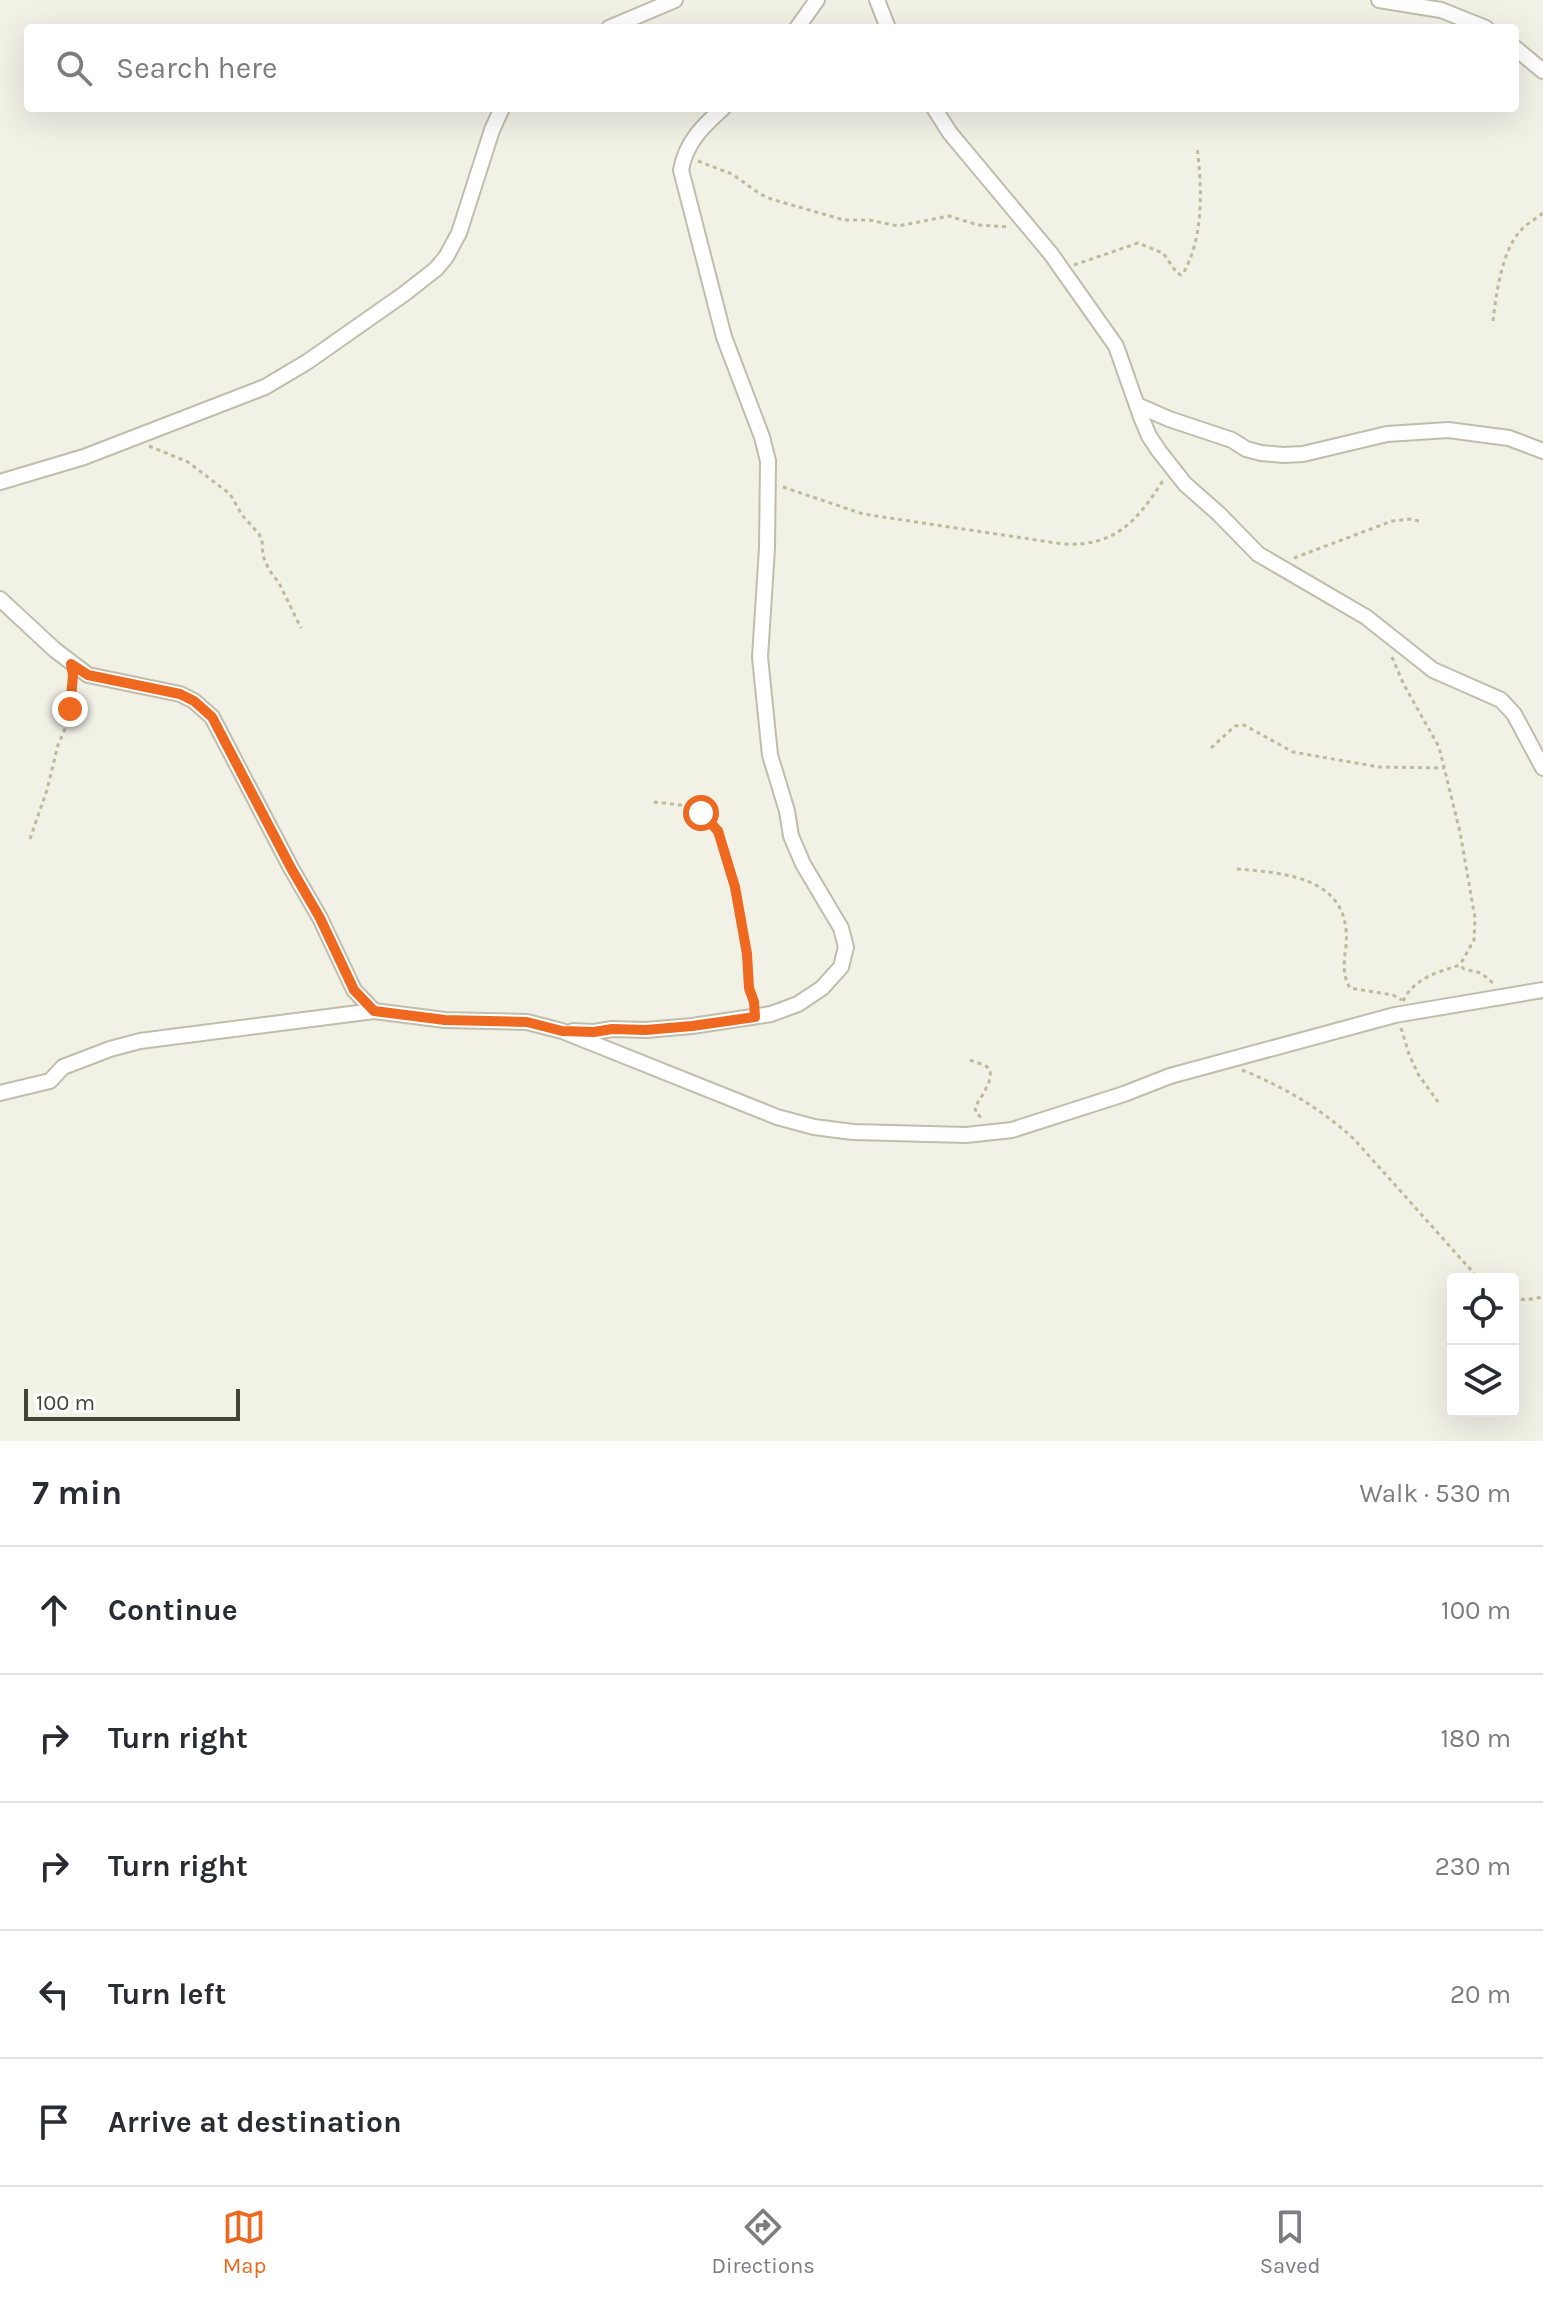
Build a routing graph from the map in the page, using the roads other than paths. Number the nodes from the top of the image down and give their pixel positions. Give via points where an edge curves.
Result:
1 (675, 0) edge
2 (817, 0) edge
3 (877, 0) edge
4 (1379, 0) edge
5 (618, 24) edge
6 (800, 24) edge
7 (886, 24) edge
8 (1476, 24) edge
9 (1519, 51) edge
10 (1543, 71) edge
11 (500, 112) edge
12 (719, 112) edge
13 (937, 112) edge
14 (1137, 405) junction
15 (1543, 451) edge
16 (0, 482) edge
17 (0, 599) edge
18 (1543, 768) edge
19 (1543, 990) edge
20 (374, 1011) junction
21 (562, 1031) junction
22 (0, 1093) edge

1 - 5 street
2 - 6 street
3 - 7 street
4 - 8 street via 1441,10
9 - 10 street
11 - 16 street via 459,233 436,269 404,294 265,387
12 - 21 street via 686,150 681,170 724,337 768,461 760,657 770,755 791,836 846,947 841,967 822,988 771,1014 646,1030
13 - 14 street via 1063,270 1116,346
14 - 15 street via 1261,453 1303,454 1387,434 1448,430 1509,438
14 - 18 street via 1149,436 1171,468 1244,542 1366,617 1433,670 1501,700
17 - 20 street via 88,675 180,694 212,717 354,990
19 - 21 street via 1395,1015 1170,1076 1012,1130 966,1135 814,1127
20 - 21 street via 527,1022
20 - 22 street via 140,1041 63,1067 50,1081

